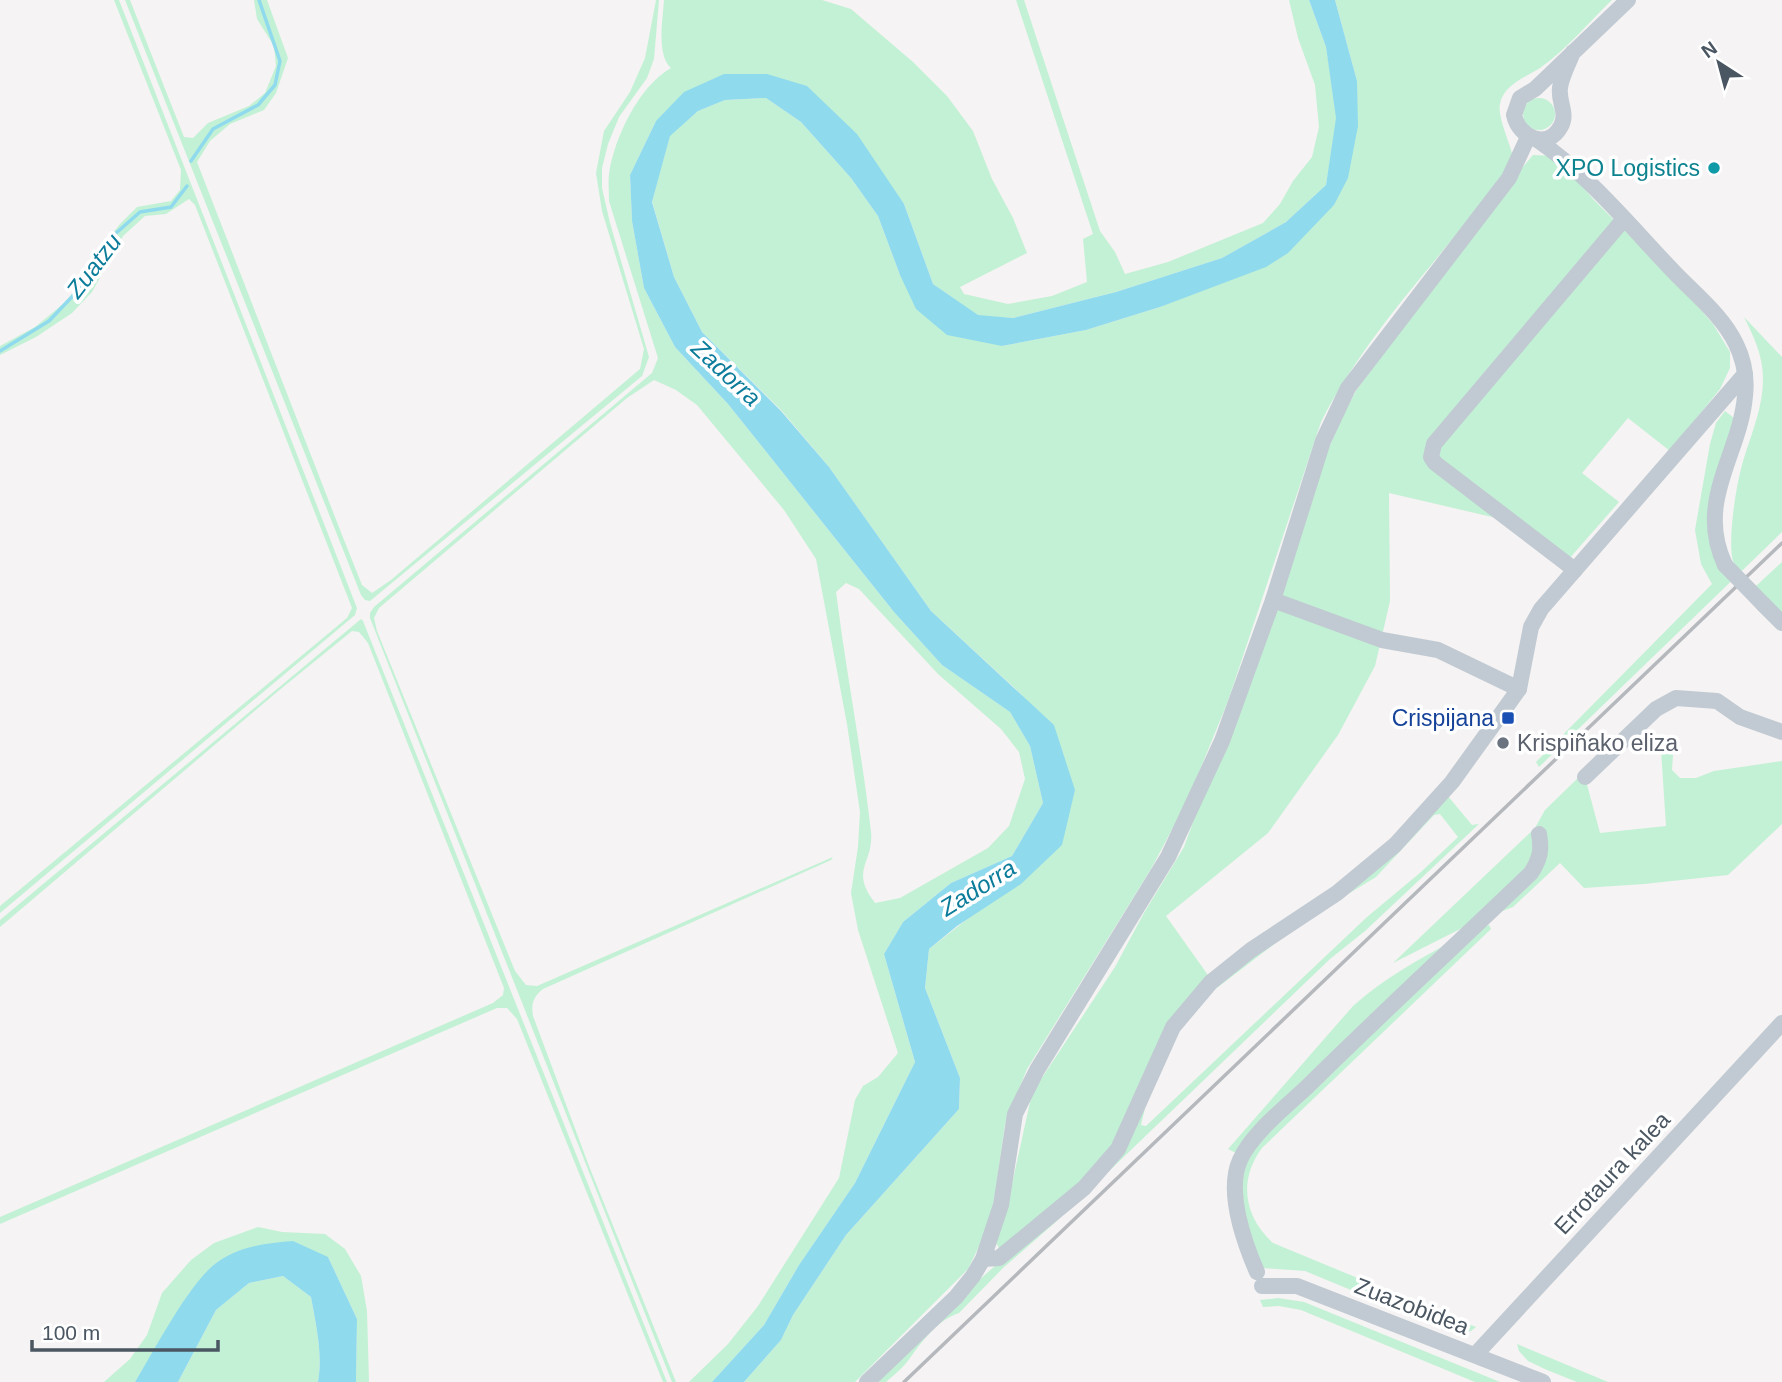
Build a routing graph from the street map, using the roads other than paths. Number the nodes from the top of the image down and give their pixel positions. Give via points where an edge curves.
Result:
1 (1628, 0) edge
2 (1573, 52) junction
3 (1535, 89) junction
4 (1562, 102) junction
5 (1562, 126) junction
6 (1532, 138) junction
7 (1574, 167) junction
8 (1624, 219) junction
9 (1745, 374) junction
10 (1575, 569) junction
11 (1273, 600) junction
12 (1782, 624) edge
13 (1519, 689) junction
14 (1782, 732) edge
15 (1585, 776) dead end
16 (1539, 834) dead end
17 (1782, 1023) edge
18 (983, 1259) junction
19 (1475, 1354) junction
20 (867, 1382) edge
21 (1543, 1382) edge

1 - 2 street
2 - 3 street
2 - 4 street via 1560,88
3 - 4 street via 1551,92
3 - 6 street via 1520,98 1514,115 1520,132
4 - 5 street
5 - 6 street via 1551,136
5 - 7 street
6 - 7 street
6 - 11 street via 1509,178 1348,388 1323,441
7 - 8 street
8 - 9 street via 1729,332
8 - 10 street via 1431,452 1435,463
9 - 10 street
9 - 12 street, bridge via 1742,414 1717,500 1716,539 1726,565
10 - 13 street via 1531,628
11 - 13 street via 1381,640 1438,650
11 - 18 street via 1222,741 1168,857 1037,1070 1015,1114 1001,1205
13 - 18 street via 1452,782 1395,845 1337,893 1211,982 1173,1027 1118,1149 1084,1188 999,1258
14 - 15 street via 1740,717 1717,701 1676,698 1656,709
16 - 19 street, Zuazobidea via 1542,849 1531,873 1251,1142 1234,1177 1234,1199 1260,1279 1297,1286
17 - 19 street, Errotaura kalea
18 - 20 street via 956,1297
19 - 21 street, Zuazobidea

